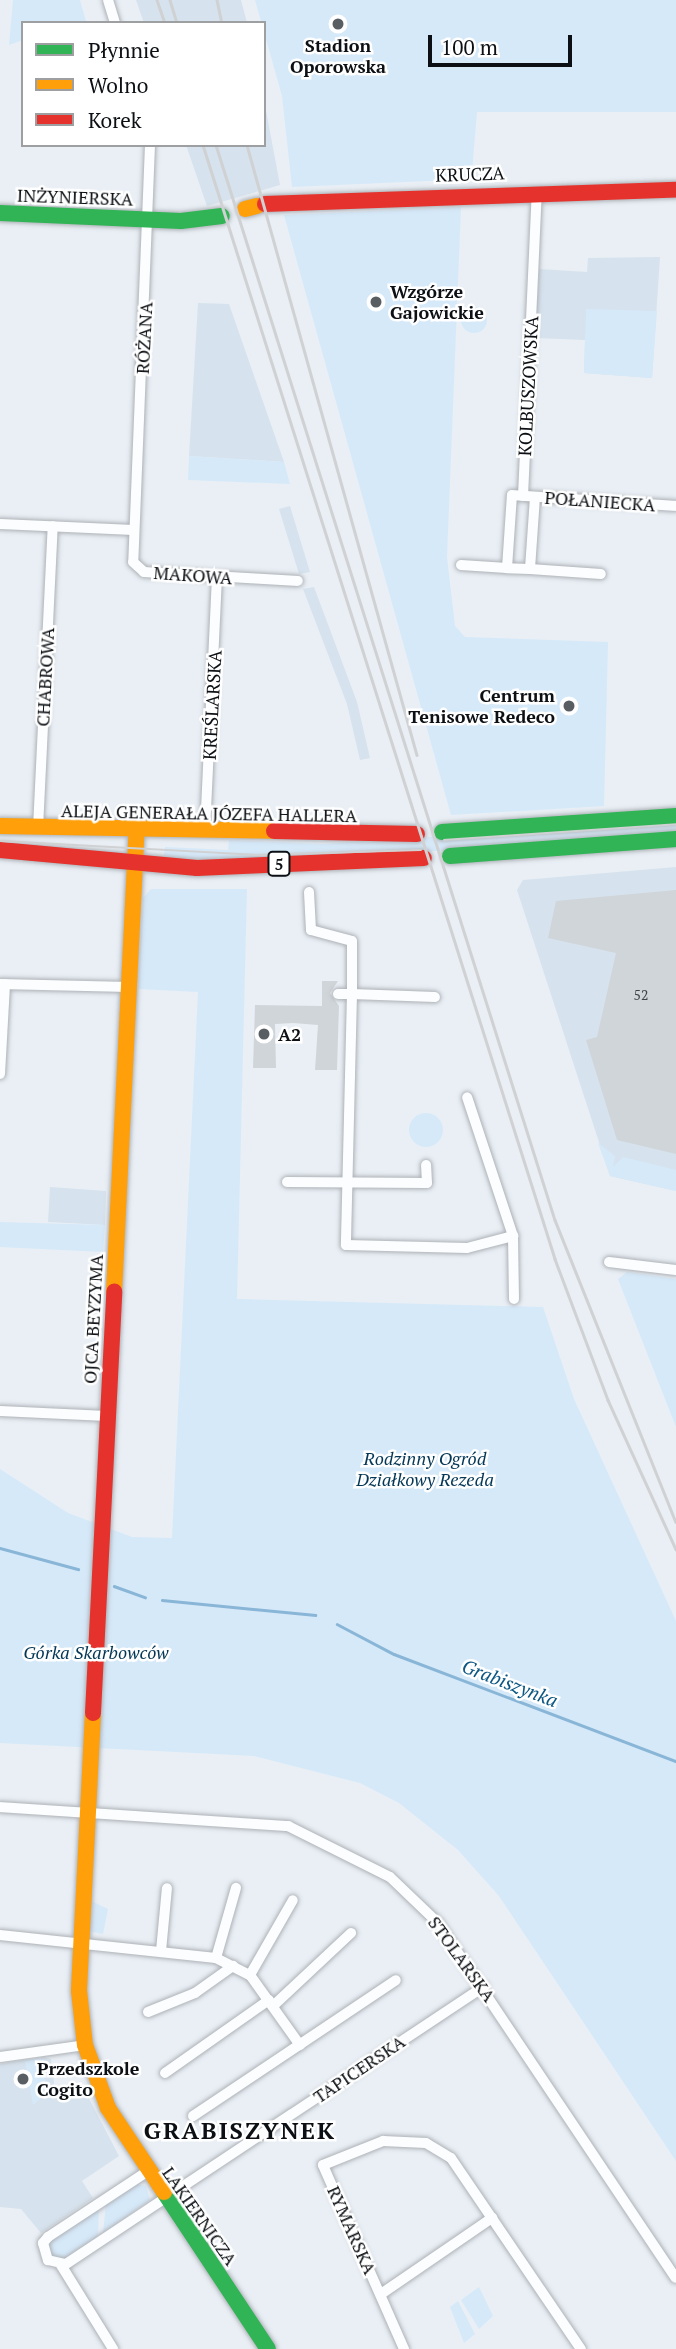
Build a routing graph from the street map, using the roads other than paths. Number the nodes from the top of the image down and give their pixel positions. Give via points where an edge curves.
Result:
1 (108, 0) edge
2 (114, 21) edge
3 (150, 147) edge
4 (676, 190) edge
5 (537, 192) junction
6 (256, 206) dead end
7 (0, 214) edge
8 (222, 216) dead end
9 (149, 220) junction
10 (529, 496) junction
11 (676, 506) edge
12 (0, 524) edge
13 (53, 526) junction
14 (134, 530) junction
15 (461, 565) dead end
16 (507, 568) junction
17 (530, 569) junction
18 (601, 574) dead end
19 (217, 579) junction
20 (298, 581) dead end
21 (676, 816) edge
22 (0, 826) edge
23 (137, 827) junction
24 (38, 828) junction
25 (205, 831) junction
26 (442, 832) dead end
27 (417, 834) dead end
28 (676, 839) edge
29 (0, 850) edge
30 (450, 856) dead end
31 (424, 858) dead end
32 (135, 863) junction
33 (309, 892) dead end
34 (2, 984) edge
35 (128, 986) junction
36 (338, 994) dead end
37 (352, 994) junction
38 (435, 998) dead end
39 (0, 1074) edge
40 (467, 1097) dead end
41 (426, 1165) dead end
42 (348, 1181) junction
43 (287, 1182) dead end
44 (513, 1236) junction
45 (609, 1262) dead end
46 (676, 1270) edge
47 (514, 1298) dead end
48 (0, 1411) edge
49 (107, 1416) junction
50 (0, 1807) edge
51 (87, 1812) junction
52 (167, 1888) dead end
53 (236, 1888) dead end
54 (293, 1900) dead end
55 (351, 1933) dead end
56 (0, 1934) edge
57 (81, 1939) junction
58 (161, 1951) junction
59 (216, 1958) junction
60 (233, 1966) junction
61 (250, 1975) junction
62 (396, 1980) dead end
63 (483, 1987) junction
64 (271, 2003) junction
65 (148, 2011) dead end
66 (85, 2045) junction
67 (300, 2045) junction
68 (0, 2057) edge
69 (165, 2073) dead end
70 (193, 2116) dead end
71 (145, 2173) junction
72 (166, 2198) junction
73 (492, 2218) junction
74 (61, 2265) junction
75 (676, 2278) edge
76 (381, 2294) junction
77 (113, 2349) edge
78 (268, 2349) edge
79 (404, 2349) edge
80 (581, 2349) edge

1 - 2 street
3 - 9 street, RÓŻANA
4 - 5 street, KRUCZA
5 - 6 street, KRUCZA
5 - 10 street, KOLBUSZOWSKA
7 - 9 street, INŻYNIERSKA
8 - 9 street
9 - 14 street, RÓŻANA
10 - 11 street, POŁANIECKA
10 - 16 street, KOLBUSZOWSKA via 512,495
10 - 17 street, KOLBUSZOWSKA
12 - 13 street
13 - 14 street
13 - 24 street, CHABROWA
14 - 19 street, MAKOWA via 132,562 139,570
15 - 16 street
16 - 17 street
17 - 18 street
19 - 20 street, MAKOWA
19 - 25 street, KREŚLARSKA
21 - 26 street
22 - 24 street, ALEJA GENERAŁA JÓZEFA HALLERA / 5
23 - 24 street, ALEJA GENERAŁA JÓZEFA HALLERA / 5
23 - 25 street, ALEJA GENERAŁA JÓZEFA HALLERA / 5
23 - 32 street, OJCA BEYZYMA
25 - 27 street, ALEJA GENERAŁA JÓZEFA HALLERA / 5
28 - 30 street
29 - 32 street, 5
31 - 32 street, 5 via 197,868
32 - 35 street, OJCA BEYZYMA
33 - 37 street via 311,930 352,941
34 - 35 street
34 - 39 street
35 - 49 street, OJCA BEYZYMA
36 - 37 street
37 - 38 street
37 - 42 street
40 - 44 street
41 - 42 street via 427,1184
42 - 43 street
42 - 44 street via 346,1245 467,1248
44 - 47 street
45 - 46 street
48 - 49 street
49 - 51 street, OJCA BEYZYMA
50 - 51 street, STOLARSKA
51 - 57 street, LAKIERNICZA
51 - 63 street, STOLARSKA via 251,1820 335,1845 390,1877 438,1923
52 - 58 street
53 - 59 street
54 - 61 street
55 - 64 street
56 - 57 street
57 - 58 street
57 - 66 street, LAKIERNICZA
58 - 59 street
59 - 60 street
60 - 61 street
60 - 65 street via 195,1993
61 - 64 street
62 - 67 street
63 - 72 street, TAPICERSKA
63 - 75 street, STOLARSKA
64 - 67 street
64 - 69 street
66 - 68 street
66 - 71 street, LAKIERNICZA via 108,2108
67 - 70 street
71 - 72 street, LAKIERNICZA
71 - 74 street via 44,2241 48,2260
72 - 74 street, TAPICERSKA
72 - 78 street, LAKIERNICZA
73 - 76 street, RYMARSKA
73 - 76 street, RYMARSKA via 451,2158 426,2143 383,2141 323,2165
73 - 80 street, RYMARSKA
74 - 77 street
76 - 79 street, RYMARSKA

